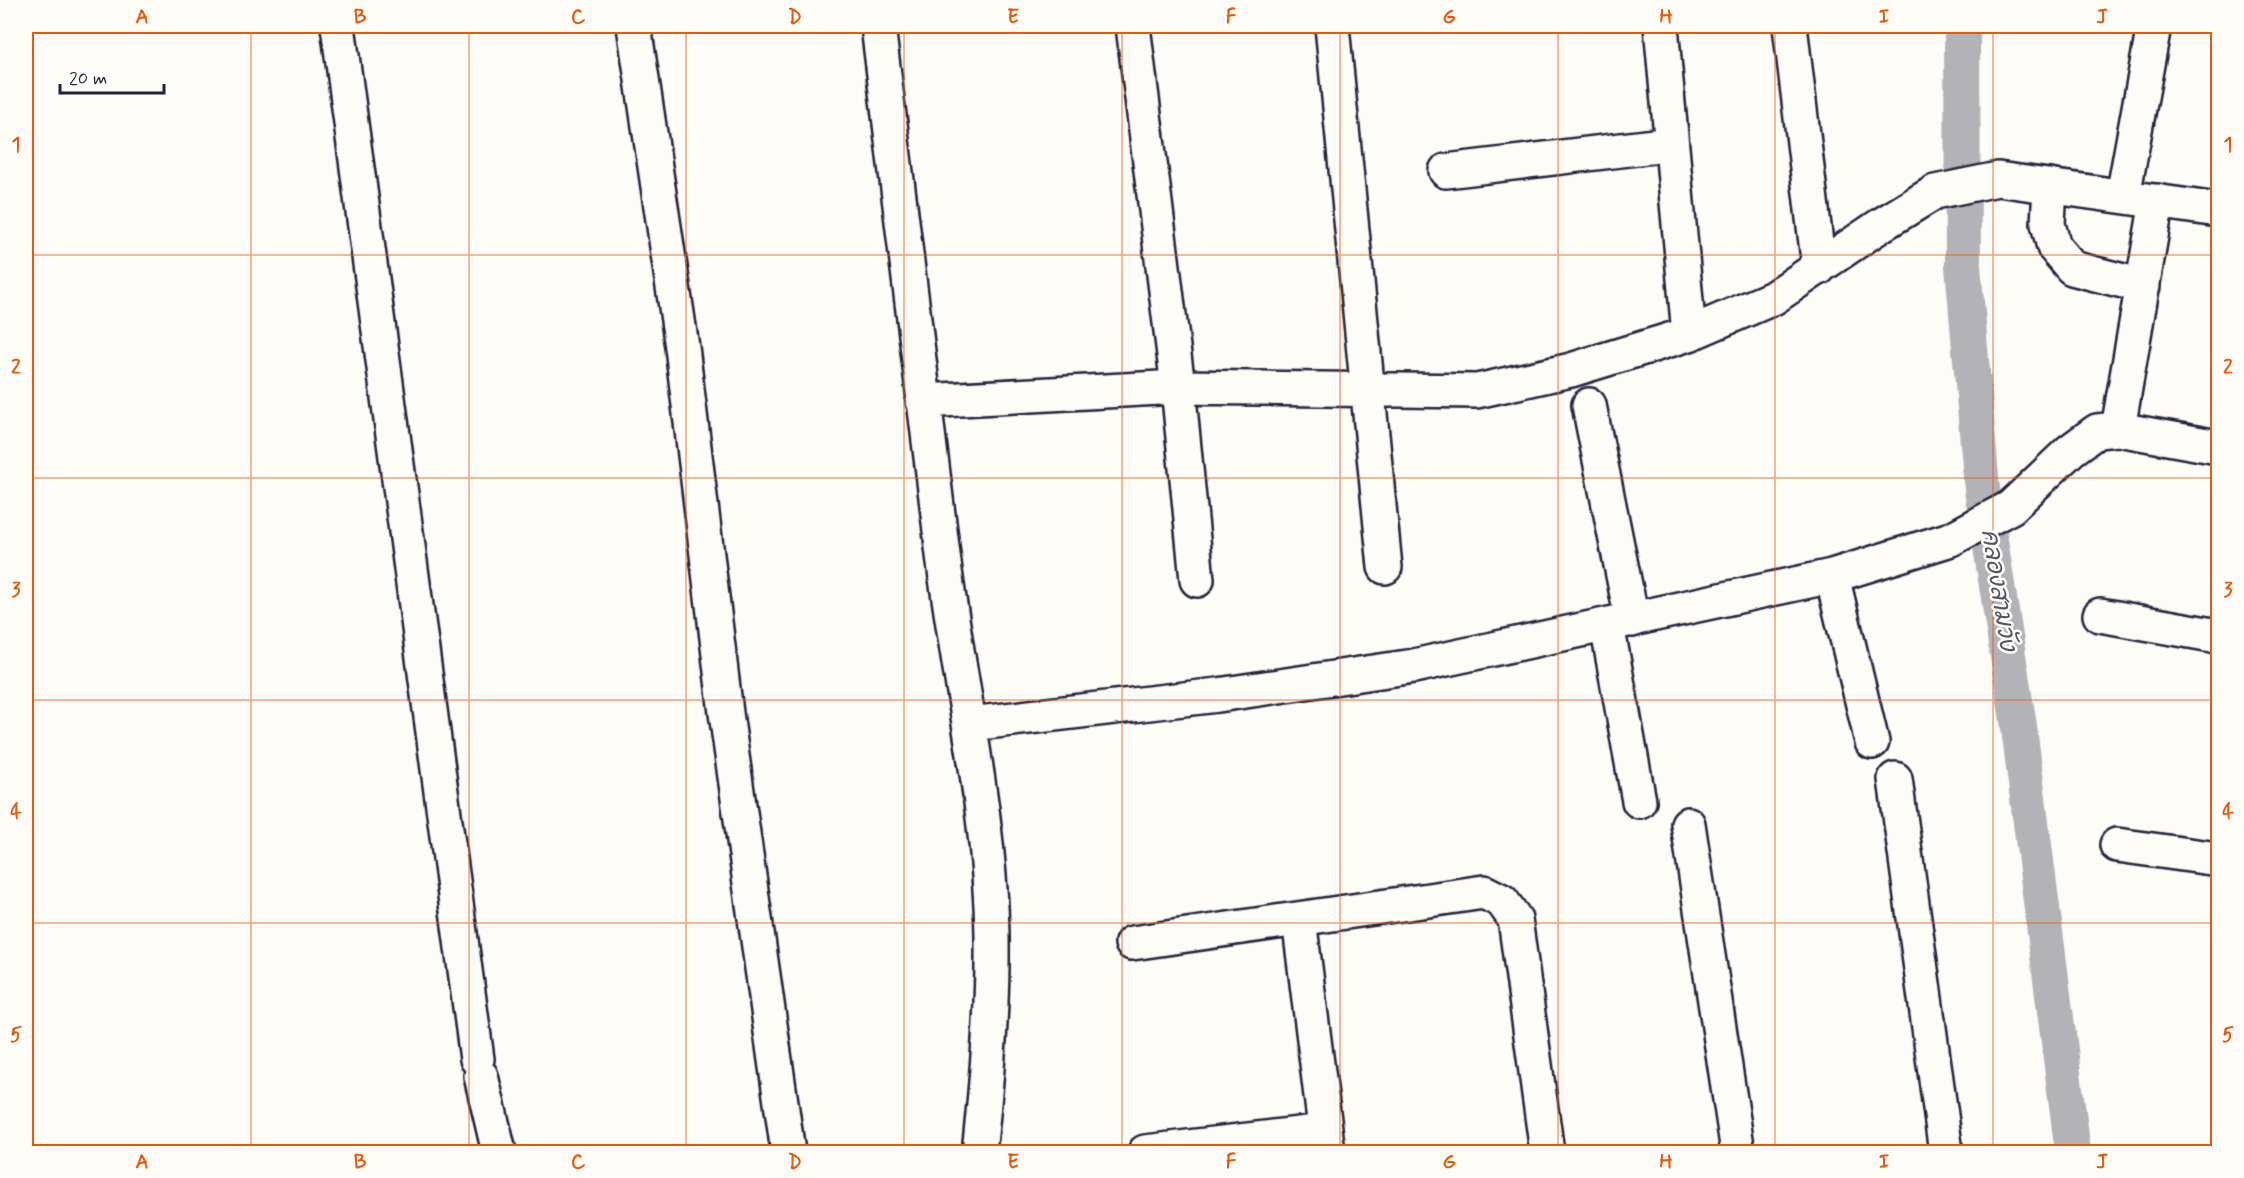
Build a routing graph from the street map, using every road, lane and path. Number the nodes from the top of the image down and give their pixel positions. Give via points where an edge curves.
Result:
1 (338, 26) edge
2 (634, 26) edge
3 (878, 26) edge
4 (1133, 26) edge
5 (1332, 26) edge
6 (1661, 26) edge
7 (1790, 26) edge
8 (2154, 26) edge
9 (1671, 144) junction
10 (1446, 171) dead end
11 (2050, 186) junction
12 (2122, 196) junction
13 (2157, 201) junction
14 (2218, 210) edge
15 (1819, 268) junction
16 (2143, 286) junction
17 (1689, 334) junction
18 (1178, 387) junction
19 (1368, 390) junction
20 (923, 401) junction
21 (1589, 405) dead end
22 (2118, 429) junction
23 (2218, 447) edge
24 (1385, 567) dead end
25 (1832, 576) junction
26 (1197, 580) dead end
27 (2100, 615) dead end
28 (1620, 623) junction
29 (2218, 636) edge
30 (970, 724) junction
31 (1872, 742) dead end
32 (1895, 779) dead end
33 (1639, 801) dead end
34 (1688, 824) dead end
35 (2117, 845) dead end
36 (2218, 859) edge
37 (1299, 919) junction
38 (1132, 943) dead end
39 (1326, 1142) edge
40 (499, 1152) edge
41 (788, 1152) edge
42 (979, 1152) edge
43 (1145, 1152) edge
44 (1547, 1152) edge
45 (1738, 1152) edge
46 (1946, 1152) edge

1 - 40 street via 479,1067
2 - 41 street via 682,347 726,713
3 - 20 street
4 - 18 street
5 - 19 street
6 - 9 street
7 - 15 street
8 - 12 street
9 - 10 street
9 - 17 street
11 - 12 street
11 - 15 street via 1998,179 1935,192
11 - 16 street via 2048,224 2054,247 2072,268
12 - 13 street
13 - 14 street
13 - 16 street
15 - 17 street via 1773,298
16 - 22 street
17 - 19 street via 1571,370 1477,391
18 - 19 street
18 - 20 street
18 - 26 street
19 - 24 street
20 - 30 street
21 - 28 street
22 - 23 street
22 - 25 street via 2097,430 2011,507 1951,539
25 - 28 street
25 - 31 street
27 - 29 street
28 - 30 street via 1403,667 1218,695
28 - 33 street
30 - 42 street via 992,936
32 - 46 street
34 - 45 street
35 - 36 street
37 - 38 street
37 - 39 street
37 - 44 street via 1484,892 1502,901 1515,919
39 - 43 street

